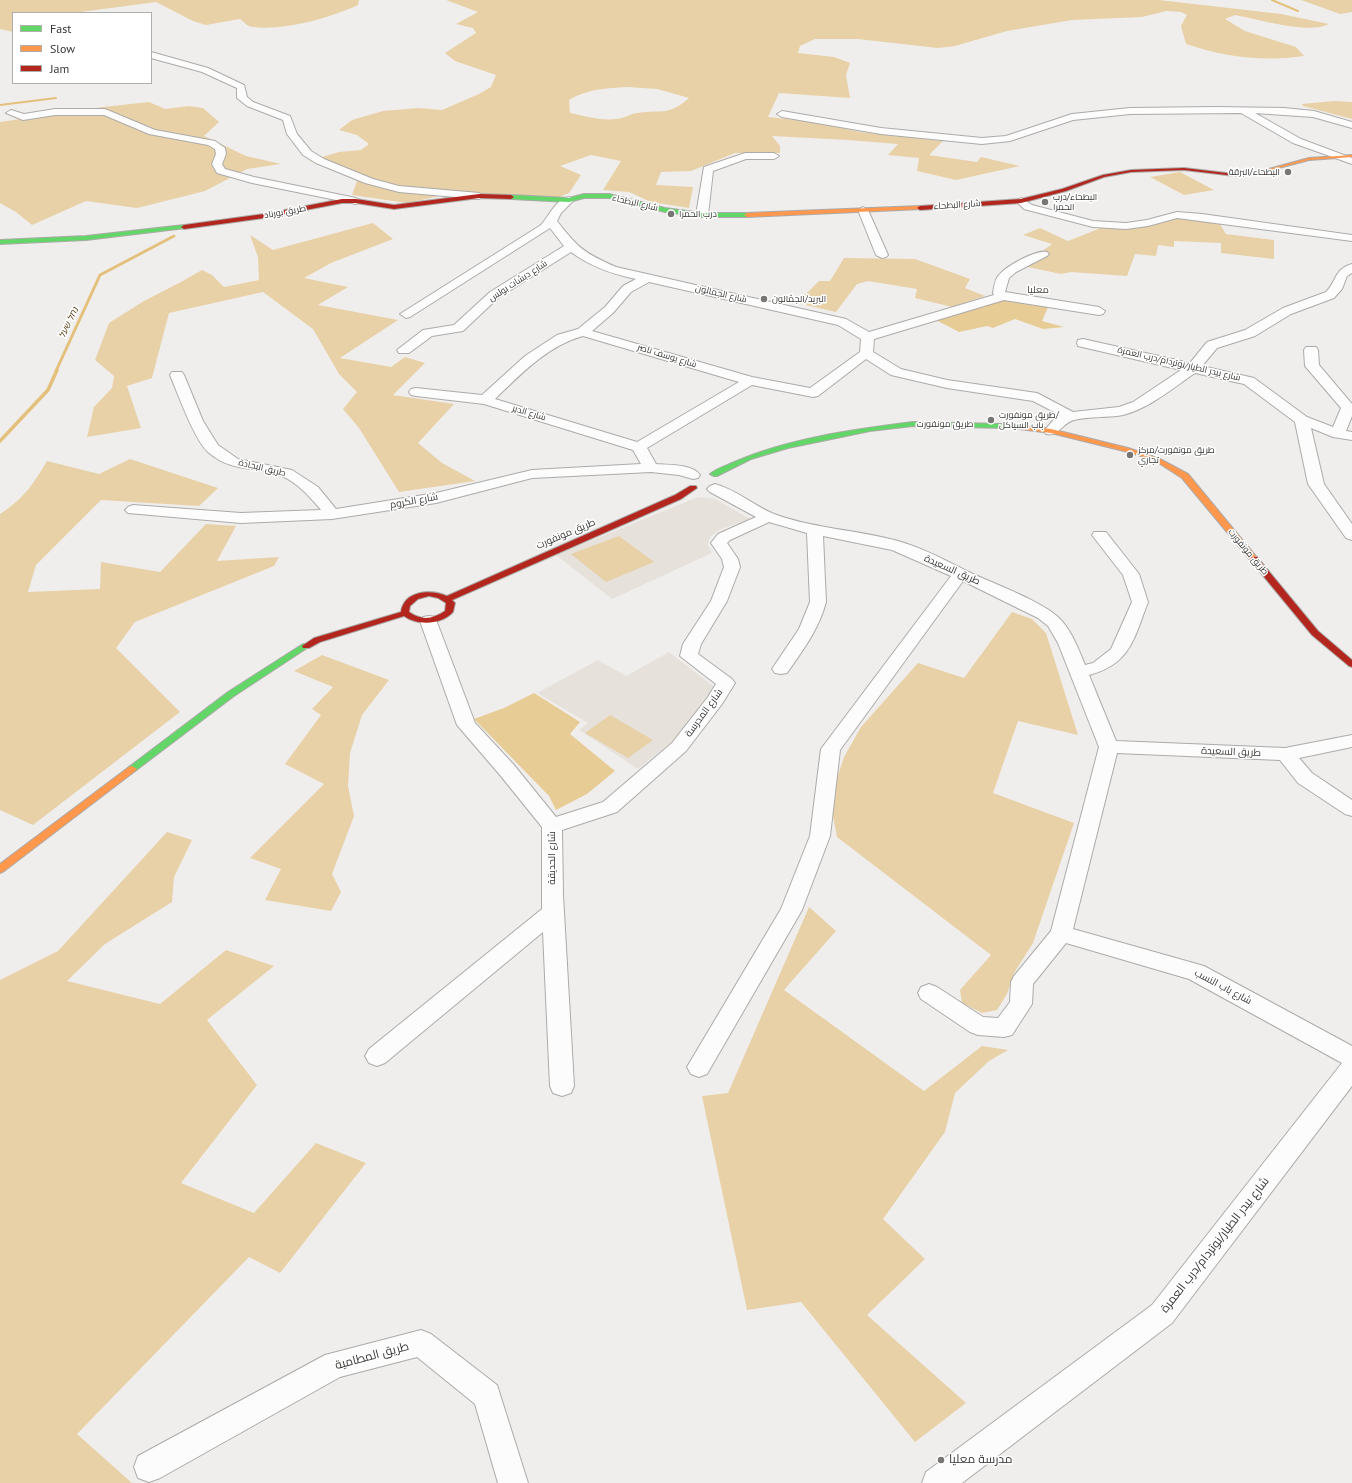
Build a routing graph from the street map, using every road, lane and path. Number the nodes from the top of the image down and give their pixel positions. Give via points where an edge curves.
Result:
1 (152, 55) edge
2 (1241, 110) junction
3 (11, 113) dead end
4 (782, 114) dead end
5 (1352, 125) edge
6 (1348, 146) dead end
7 (774, 156) dead end
8 (1341, 156) junction
9 (1352, 156) edge
10 (1352, 160) edge
11 (479, 196) junction
12 (569, 200) junction
13 (356, 201) junction
14 (1021, 201) junction
15 (863, 210) junction
16 (702, 215) junction
17 (551, 221) junction
18 (1352, 238) edge
19 (0, 242) edge
20 (571, 247) junction
21 (1043, 254) dead end
22 (882, 255) dead end
23 (1351, 269) edge
24 (647, 278) junction
25 (1003, 296) junction
26 (1099, 311) dead end
27 (406, 314) dead end
28 (583, 332) junction
29 (868, 337) junction
30 (1083, 343) dead end
31 (404, 350) dead end
32 (1311, 350) dead end
33 (866, 353) junction
34 (1194, 367) junction
35 (176, 376) dead end
36 (750, 381) junction
37 (416, 392) dead end
38 (485, 400) junction
39 (1071, 416) junction
40 (1302, 420) junction
41 (1051, 431) junction
42 (1338, 434) junction
43 (1352, 436) edge
44 (639, 447) junction
45 (650, 468) junction
46 (693, 482) junction
47 (715, 482) junction
48 (133, 510) dead end
49 (332, 514) junction
50 (768, 517) junction
51 (815, 530) junction
52 (1100, 535) dead end
53 (1352, 535) edge
54 (961, 574) junction
55 (448, 599) junction
56 (405, 613) junction
57 (429, 621) junction
58 (1352, 664) edge
59 (781, 669) dead end
60 (1079, 672) junction
61 (1352, 741) edge
62 (1109, 747) junction
63 (1286, 754) junction
64 (1352, 809) edge
65 (552, 826) junction
66 (0, 869) edge
67 (553, 912) junction
68 (1061, 934) junction
69 (928, 992) dead end
70 (377, 1056) dead end
71 (1352, 1058) edge
72 (699, 1067) dead end
73 (1352, 1068) edge
74 (562, 1086) dead end
75 (149, 1467) dead end
76 (513, 1483) edge
77 (937, 1483) edge

1 - 11 street via 206,70 241,87 242,98 250,104 287,118 292,134 307,152 320,161 369,181 399,189
2 - 4 street via 1099,114 1062,120 1007,139 982,141 882,131
2 - 5 street via 1304,112
2 - 8 street via 1297,141
3 - 13 street via 23,117 55,112 105,112 152,132 211,143 220,148 221,154 217,164 221,171 252,180
6 - 8 street
7 - 16 street via 745,156 708,169
8 - 9 street, شارع البطحاء
8 - 10 street
8 - 14 street, شارع البطحاء via 1309,159 1251,174 1235,175 1184,169 1132,171 1103,176 1064,190
11 - 12 street, طريق بورناد
11 - 13 street, طريق بورناد via 394,207
12 - 16 street, شارع البطحاء via 584,196 609,196 665,210
12 - 17 street via 556,211
13 - 19 street, طريق بورناد via 342,201 264,216 174,228 74,239
14 - 15 street, شارع البطحاء
14 - 18 street via 1028,208 1093,224 1126,226 1189,216
15 - 16 street, شارع البطحاء
15 - 22 street
17 - 20 street, شارع الجمالون
17 - 27 street
20 - 24 street, شارع الجمالون via 587,259 612,270
20 - 31 street, شارع دبشات بولس via 494,295 458,328 428,333
21 - 25 street via 1012,269 1003,277 999,292
23 - 34 street via 1342,274 1336,289 1330,295 1286,310 1250,333 1212,345
24 - 28 street via 626,289 609,310
24 - 29 street, شارع الجمالون via 842,322
25 - 26 street
25 - 29 street
28 - 36 street, شارع يوسف ناصر
28 - 38 street via 562,338 530,358
29 - 33 street
30 - 34 street, شارع بيدر الطيار/نوتردام/درب العمرة
32 - 42 street via 1312,366 1348,408
33 - 36 street, شارع يوسف ناصر via 813,393
33 - 39 street via 896,372 947,384 1037,397
34 - 39 street via 1138,405 1122,411
34 - 40 street, شارع بيدر الطيار/نوتردام/درب العمرة via 1249,380
35 - 49 street, طريق البجادة via 196,421 212,448 233,462 287,473 313,490
36 - 44 street
37 - 38 street, شارع الدير
38 - 44 street, شارع الدير
39 - 41 street via 1061,420
40 - 42 street, شارع بيدر الطيار/نوتردام/درب العمرة
40 - 53 street via 1316,484
41 - 47 street, طريق مونفورت via 1018,426 954,424 890,426 787,446 749,458
41 - 58 street, طريق مونفورت via 1126,448 1156,459 1185,476 1315,633
42 - 43 street, شارع بيدر الطيار/نوتردام/درب العمرة
44 - 45 street
45 - 46 street, شارع الكروم via 681,471
45 - 49 street, شارع الكروم via 532,474 436,498
46 - 47 street via 704,491
46 - 47 street via 703,473
46 - 55 street, طريق مونفورت via 678,497 508,570
47 - 50 street, طريق السعيدة via 727,494
48 - 49 street, شارع الكروم via 241,518
50 - 51 street, طريق السعيدة
50 - 65 street, شارع المدرسة via 724,537 719,543 730,559 732,567 719,601 692,644 689,656 726,683 716,700 679,748 610,807
51 - 54 street, طريق السعيدة via 897,546
51 - 59 street via 818,602 816,613
52 - 60 street via 1131,574 1140,602 1119,652 1099,667
54 - 60 street, طريق السعيدة via 1044,614 1055,623
54 - 72 street via 831,749 820,836 791,910
55 - 56 street via 429,594 415,597 406,604
55 - 57 street via 451,603 449,612
56 - 57 street via 414,620
56 - 66 street via 317,640 287,657 231,694
57 - 65 street, شارع الحديقة via 466,725 507,770
60 - 62 street, طريق السعيدة
61 - 63 street, طريق السعيدة
62 - 63 street, طريق السعيدة
62 - 68 street
63 - 64 street via 1305,778
65 - 67 street, شارع الحديقة
67 - 70 street
67 - 74 street, شارع الحديقة
68 - 69 street via 1022,982 1021,1004 1004,1028 978,1026
68 - 71 street, شارع باب النسب via 1196,972
73 - 77 street, شارع بيدر الطيار/نوتردام/درب العمرة via 1162,1314
75 - 76 street, طريق المطامية via 334,1365 421,1343 488,1395

